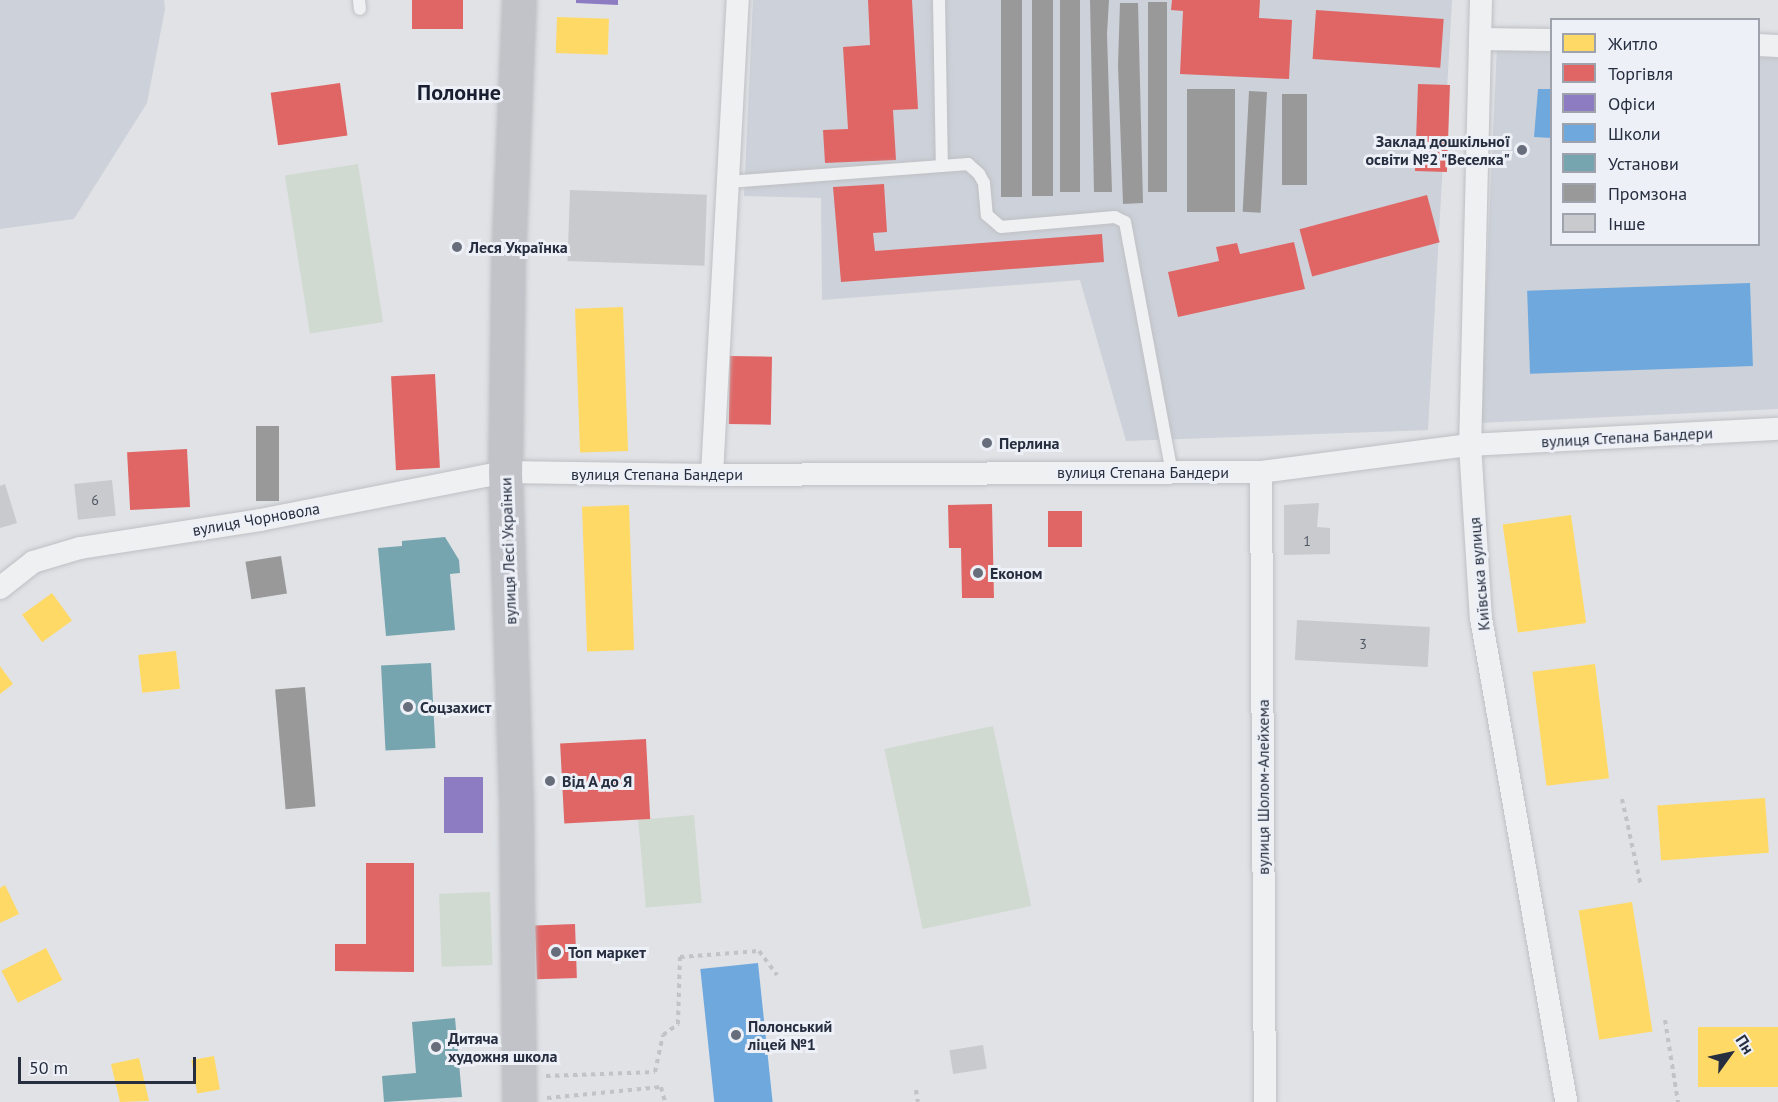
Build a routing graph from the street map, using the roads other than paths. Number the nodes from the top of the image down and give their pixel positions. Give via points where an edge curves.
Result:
1 (519, 0) edge
2 (738, 0) edge
3 (939, 0) edge
4 (1481, 0) edge
5 (1480, 39) junction
6 (1550, 40) edge
7 (1760, 45) edge
8 (1778, 46) edge
9 (942, 166) junction
10 (728, 182) junction
11 (1778, 429) edge
12 (1470, 445) junction
13 (506, 472) junction
14 (1172, 472) junction
15 (1261, 472) junction
16 (712, 475) junction
17 (4, 576) edge
18 (515, 1095) edge
19 (1266, 1102) edge
20 (1566, 1102) edge

1 - 13 main road, вулиця Лесі Українки via 508,264
2 - 10 street
3 - 9 lane
4 - 5 street, Київська вулиця
5 - 6 street
5 - 12 street, Київська вулиця
7 - 8 street
9 - 10 lane
9 - 14 lane via 968,164 979,174 984,183 987,214 1001,226 1115,217 1125,222
10 - 16 street
11 - 12 street, вулиця Степана Бандери
12 - 15 street, вулиця Степана Бандери
12 - 20 street, Київська вулиця via 1481,618
13 - 16 street, вулиця Степана Бандери
13 - 17 street, вулиця Чорновола via 260,520 80,548 33,562
13 - 18 main road, вулиця Лесі Українки via 516,797
14 - 15 street, вулиця Степана Бандери
14 - 16 street, вулиця Степана Бандери
15 - 19 street, вулиця Шолом-Алейхема

